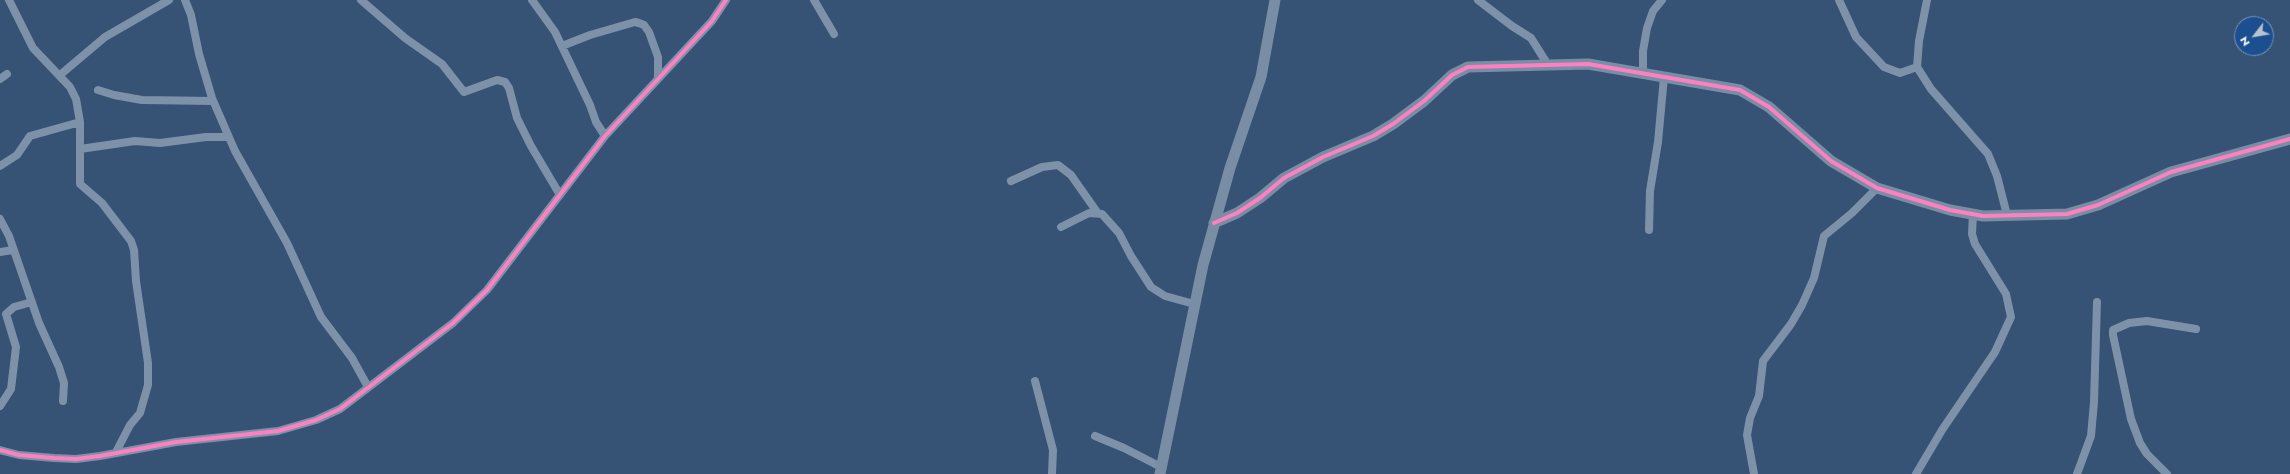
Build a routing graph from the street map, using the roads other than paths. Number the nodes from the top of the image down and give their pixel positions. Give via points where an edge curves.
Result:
1 (8, 0) edge
2 (169, 0) edge
3 (185, 0) edge
4 (361, 0) edge
5 (532, 0) edge
6 (726, 0) edge
7 (814, 0) edge
8 (1275, 0) edge
9 (1478, 0) edge
10 (1662, 0) edge
11 (1838, 0) edge
12 (1927, 0) edge
13 (834, 34) dead end
14 (562, 46) junction
15 (1548, 65) junction
16 (1917, 67) junction
17 (1643, 74) junction
18 (60, 75) junction
19 (1664, 77) junction
20 (658, 79) junction
21 (98, 90) dead end
22 (213, 101) junction
23 (80, 122) junction
24 (605, 136) junction
25 (228, 137) junction
26 (2290, 139) edge
27 (80, 149) junction
28 (0, 166) edge
29 (1011, 181) dead end
30 (1876, 188) junction
31 (560, 195) junction
32 (1097, 212) junction
33 (1973, 214) junction
34 (2007, 215) junction
35 (0, 219) edge
36 (1214, 222) junction
37 (1061, 227) dead end
38 (1649, 230) dead end
39 (13, 250) junction
40 (0, 252) edge
41 (32, 302) junction
42 (2097, 302) dead end
43 (1194, 304) junction
44 (2196, 329) dead end
45 (1036, 381) dead end
46 (368, 387) junction
47 (64, 401) dead end
48 (0, 406) edge
49 (1095, 436) dead end
50 (0, 450) edge
51 (116, 452) junction
52 (1160, 471) edge
53 (1052, 474) edge
54 (1754, 474) edge
55 (1916, 474) edge
56 (2077, 474) edge
57 (2167, 474) edge

1 - 18 street via 33,48
2 - 18 street via 105,37
3 - 22 street
4 - 31 street via 405,38 442,64 464,92 497,80 505,82 517,118
5 - 14 street
6 - 20 street via 712,21
7 - 13 street
8 - 36 street via 1261,77
9 - 15 street via 1531,38
10 - 17 street via 1653,11 1647,28
11 - 16 street via 1856,37 1884,67 1900,73
12 - 16 street via 1918,41
14 - 20 street via 590,35 639,23 649,32 658,57
14 - 24 street via 596,122
15 - 17 street via 1588,64
15 - 36 street via 1468,67 1457,71 1424,101 1373,136 1322,157 1284,178 1237,213
16 - 34 street via 1931,89 1988,154 1997,176
17 - 19 street
18 - 23 street via 76,99
19 - 30 street via 1729,87 1749,94 1769,107 1831,161
19 - 38 street via 1659,136 1650,191
20 - 24 street
21 - 22 street via 148,101
22 - 25 street
23 - 27 street
23 - 28 street via 30,136 17,155
24 - 31 street
25 - 27 street via 160,143 135,141
25 - 46 street via 287,243 321,317 352,358
26 - 34 street via 2171,172 2083,210 2067,214
27 - 51 street via 80,184 102,203 131,240 136,258 136,281 146,339 148,385 143,404
29 - 32 street via 1042,167 1058,165 1071,175
30 - 33 street
30 - 54 street via 1852,213 1824,236 1814,278 1802,305 1763,361 1759,396 1750,418 1747,435
31 - 46 street via 487,290 469,309
32 - 37 street via 1077,218
32 - 43 street via 1119,232 1151,287 1165,296
33 - 34 street
33 - 55 street via 1972,234 1975,244 2006,294 2011,317 1998,347 1942,430
35 - 39 street
36 - 43 street
39 - 40 street
39 - 41 street
41 - 47 street via 61,372
41 - 48 street via 14,307 6,314 16,347 11,389
42 - 56 street via 2091,436
43 - 52 street
44 - 57 street via 2148,321 2129,323 2114,330 2113,335 2131,419 2140,443
45 - 53 street via 1053,450
46 - 51 street via 340,410 278,431 176,442
49 - 52 street via 1124,448
50 - 51 street via 20,455 76,459

